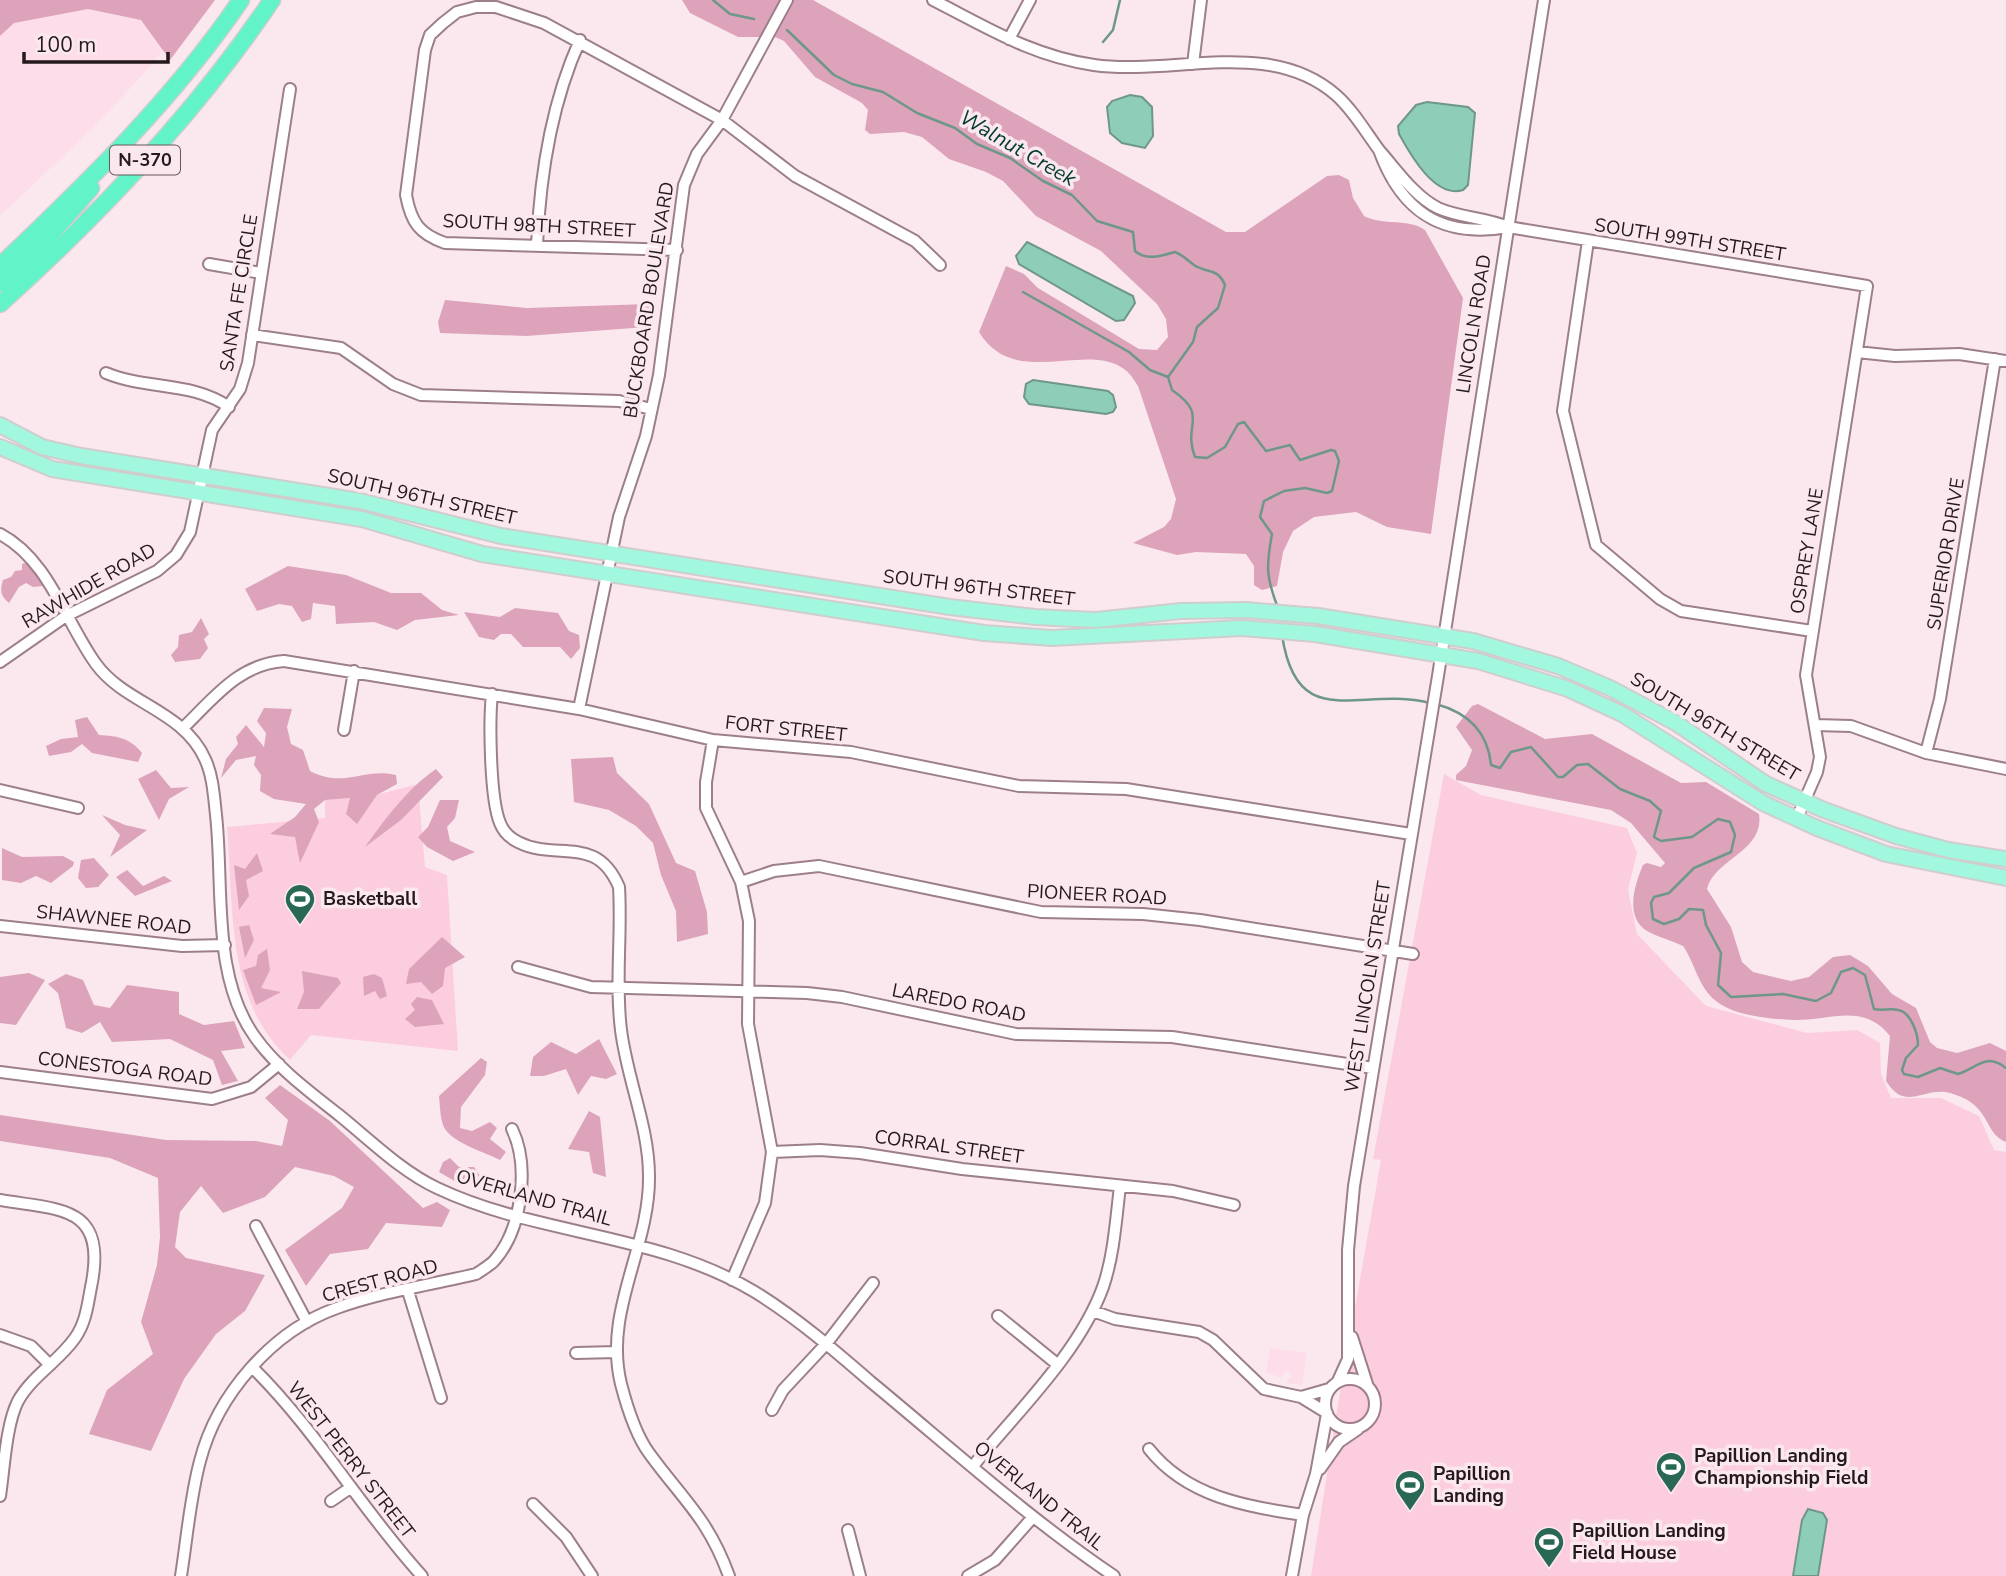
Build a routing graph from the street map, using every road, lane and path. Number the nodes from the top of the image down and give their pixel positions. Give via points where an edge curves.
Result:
1 (241, 0) edge
2 (272, 0) edge
3 (787, 0) edge
4 (933, 0) edge
5 (1030, 0) edge
6 (1201, 0) edge
7 (1544, 0) edge
8 (1009, 39) junction
9 (580, 40) junction
10 (1193, 64) junction
11 (290, 89) dead end
12 (722, 120) junction
13 (113, 158) junction
14 (1507, 228) junction
15 (1588, 241) junction
16 (537, 245) junction
17 (677, 250) junction
18 (209, 264) dead end
19 (940, 265) dead end
20 (0, 266) edge
21 (261, 273) junction
22 (0, 283) edge
23 (1867, 286) joint
24 (0, 304) edge
25 (252, 335) junction
26 (1857, 352) junction
27 (2001, 360) edge
28 (106, 373) dead end
29 (229, 407) junction
30 (651, 409) junction
31 (0, 425) edge
32 (0, 447) edge
33 (201, 475) junction
34 (198, 492) junction
35 (0, 534) edge
36 (611, 552) junction
37 (608, 573) junction
38 (66, 616) junction
39 (1812, 631) junction
40 (1444, 637) junction
41 (1441, 654) junction
42 (0, 662) edge
43 (354, 671) junction
44 (492, 694) junction
45 (579, 709) junction
46 (1815, 725) junction
47 (183, 727) junction
48 (344, 730) dead end
49 (713, 740) junction
50 (1926, 753) junction
51 (2006, 769) edge
52 (0, 790) edge
53 (1804, 801) junction
54 (78, 808) dead end
55 (1797, 818) junction
56 (1410, 834) junction
57 (2006, 859) edge
58 (2006, 878) edge
59 (741, 882) junction
60 (0, 926) edge
61 (225, 944) junction
62 (1392, 951) junction
63 (1413, 954) dead end
64 (518, 967) dead end
65 (621, 989) junction
66 (748, 990) junction
67 (279, 1065) junction
68 (1373, 1068) junction
69 (0, 1072) edge
70 (512, 1129) dead end
71 (772, 1152) junction
72 (1120, 1186) junction
73 (0, 1200) edge
74 (1234, 1205) dead end
75 (516, 1214) junction
76 (256, 1226) dead end
77 (636, 1244) junction
78 (732, 1280) junction
79 (873, 1283) dead end
80 (408, 1291) junction
81 (1093, 1311) junction
82 (998, 1316) dead end
83 (307, 1322) junction
84 (1350, 1327) junction
85 (0, 1335) edge
86 (825, 1343) junction
87 (617, 1352) junction
88 (576, 1353) dead end
89 (1056, 1364) junction
90 (50, 1365) junction
91 (252, 1367) junction
92 (1367, 1384) junction
93 (1334, 1385) junction
94 (1301, 1397) junction
95 (441, 1398) dead end
96 (772, 1410) dead end
97 (1327, 1413) junction
98 (1358, 1429) junction
99 (1149, 1449) dead end
100 (973, 1466) junction
101 (1316, 1474) junction
102 (350, 1488) junction
103 (0, 1496) edge
104 (331, 1501) dead end
105 (533, 1504) dead end
106 (1303, 1515) junction
107 (1033, 1517) junction
108 (848, 1530) dead end
109 (181, 1576) edge
110 (422, 1576) edge
111 (592, 1576) edge
112 (729, 1576) edge
113 (860, 1576) edge
114 (968, 1576) edge
115 (1114, 1576) edge
116 (1292, 1576) edge

1 - 13 highway, N-370
2 - 24 highway, N-370 via 141,165
3 - 12 street, BUCKBOARD BOULEVARD
4 - 8 street
5 - 8 street
6 - 10 street
7 - 14 street, LINCOLN ROAD
8 - 10 street via 1049,57 1098,66
9 - 12 street
9 - 16 street via 553,113
9 - 16 street, SOUTH 98TH STREET via 496,6 476,7 457,12 430,36 425,50 406,195 410,217 425,236 445,243
10 - 14 street via 1274,66 1313,79 1346,105 1412,187 1438,207
11 - 21 street, SANTA FE CIRCLE
12 - 17 street, BUCKBOARD BOULEVARD via 689,169
12 - 19 street via 795,176 915,242
13 - 20 highway, N-370
13 - 22 highway via 79,206
14 - 15 street, SOUTH 99TH STREET
14 - 40 street, LINCOLN ROAD
15 - 23 street, SOUTH 99TH STREET
15 - 39 street via 1563,411 1596,545 1681,611
16 - 17 street, SOUTH 98TH STREET
17 - 30 street, BUCKBOARD BOULEVARD
18 - 21 street
21 - 25 street, SANTA FE CIRCLE
23 - 26 street, OSPREY LANE
25 - 29 street, SANTA FE CIRCLE via 240,389
25 - 30 street via 341,348 393,384 421,395 619,401
26 - 27 street via 1959,354
26 - 39 street, OSPREY LANE
27 - 50 street, SUPERIOR DRIVE via 1940,699
28 - 29 street via 150,385 191,388
29 - 33 street, SANTA FE CIRCLE via 212,429
30 - 36 street, BUCKBOARD BOULEVARD
31 - 33 main road, SOUTH 96TH STREET via 59,452
32 - 34 main road, SOUTH 96TH STREET via 52,469
33 - 34 street, SANTA FE CIRCLE
33 - 36 main road, SOUTH 96TH STREET via 360,501 502,536
34 - 37 main road, SOUTH 96TH STREET via 362,520 482,554
34 - 38 street, RAWHIDE ROAD via 190,532 176,555 157,571
35 - 38 street, OVERLAND TRAIL via 24,551 46,578
36 - 37 street, BUCKBOARD BOULEVARD
36 - 40 main road, SOUTH 96TH STREET via 1035,617 1096,620 1246,610 1318,616
37 - 41 main road, SOUTH 96TH STREET via 998,634 1052,638 1242,628 1315,634
37 - 45 street, BUCKBOARD BOULEVARD
38 - 42 street, RAWHIDE ROAD
38 - 47 street, OVERLAND TRAIL via 97,666 115,684
39 - 46 street, OSPREY LANE via 1806,675
40 - 41 street, LINCOLN ROAD
40 - 53 main road, SOUTH 96TH STREET via 1528,656 1590,679 1676,723 1766,784
41 - 55 main road, SOUTH 96TH STREET via 1514,670 1598,702 1692,755 1763,803
41 - 56 street, WEST LINCOLN STREET
43 - 44 street, FORT STREET
43 - 47 street, FORT STREET via 284,661 254,666 231,681
43 - 48 street
44 - 45 street, FORT STREET
44 - 65 street via 499,822 516,842 593,856 613,873 620,900
45 - 49 street, FORT STREET
46 - 50 street via 1851,726
46 - 53 street, OSPREY LANE via 1820,757
47 - 61 street, OVERLAND TRAIL via 205,758 213,788
49 - 56 street, FORT STREET via 851,752 1019,786 1126,789
49 - 59 street via 706,808
50 - 51 street
52 - 54 street
53 - 55 street, OSPREY LANE
53 - 57 main road, SOUTH 96TH STREET via 1896,836
55 - 58 main road, SOUTH 96TH STREET via 1886,854
56 - 62 street, WEST LINCOLN STREET
59 - 62 street, PIONEER ROAD via 774,871 819,866 1041,912 1155,915
59 - 66 street via 749,921
60 - 61 street, SHAWNEE ROAD via 182,946
61 - 67 street, OVERLAND TRAIL via 239,1012
62 - 63 street, PIONEER ROAD
62 - 68 street, WEST LINCOLN STREET
64 - 65 street, LAREDO ROAD via 591,987
65 - 66 street, LAREDO ROAD
65 - 77 street via 622,1037 649,1176
66 - 68 street, LAREDO ROAD via 842,997 1016,1034 1172,1037
66 - 71 street via 750,1046
67 - 69 street, CONESTOGA ROAD via 251,1087 212,1099
67 - 75 street, OVERLAND TRAIL via 395,1161 434,1187
68 - 84 street, WEST LINCOLN STREET via 1350,1218
70 - 75 street, CREST ROAD via 521,1158
71 - 72 street, CORRAL STREET via 860,1153
71 - 78 street via 765,1203
72 - 74 street, CORRAL STREET via 1173,1191
72 - 81 street via 1110,1258
73 - 90 street via 79,1218 96,1246 84,1323
75 - 77 street, OVERLAND TRAIL
75 - 80 street, CREST ROAD via 494,1261 476,1274
76 - 83 street
77 - 78 street, OVERLAND TRAIL
77 - 87 street via 622,1297
78 - 86 street, OVERLAND TRAIL
79 - 86 street
80 - 83 street, CREST ROAD via 336,1308
80 - 95 street
81 - 89 street
81 - 94 street via 1115,1319 1199,1332 1264,1389
82 - 89 street
83 - 91 street, CREST ROAD
84 - 92 street, WEST LINCOLN STREET
84 - 93 street, WEST LINCOLN STREET via 1348,1359
85 - 90 street via 31,1346
86 - 96 street via 783,1390
86 - 100 street, OVERLAND TRAIL
87 - 88 street
87 - 112 street via 622,1388 647,1451 716,1540
89 - 100 street
90 - 103 street via 16,1404
91 - 102 street, WEST PERRY STREET via 318,1441
91 - 109 street, CREST ROAD via 226,1401 199,1461
92 - 93 street via 1350,1378
92 - 98 street via 1375,1405 1372,1417
93 - 94 street
93 - 97 street via 1325,1401
94 - 97 street
97 - 98 street via 1339,1426
97 - 101 street
98 - 101 street via 1339,1441
99 - 106 street via 1164,1468 1206,1492
100 - 107 street, OVERLAND TRAIL
101 - 106 street
102 - 104 street
102 - 110 street, WEST PERRY STREET
105 - 111 street via 566,1537
106 - 116 street
107 - 114 street via 995,1560
107 - 115 street, OVERLAND TRAIL
108 - 113 street

